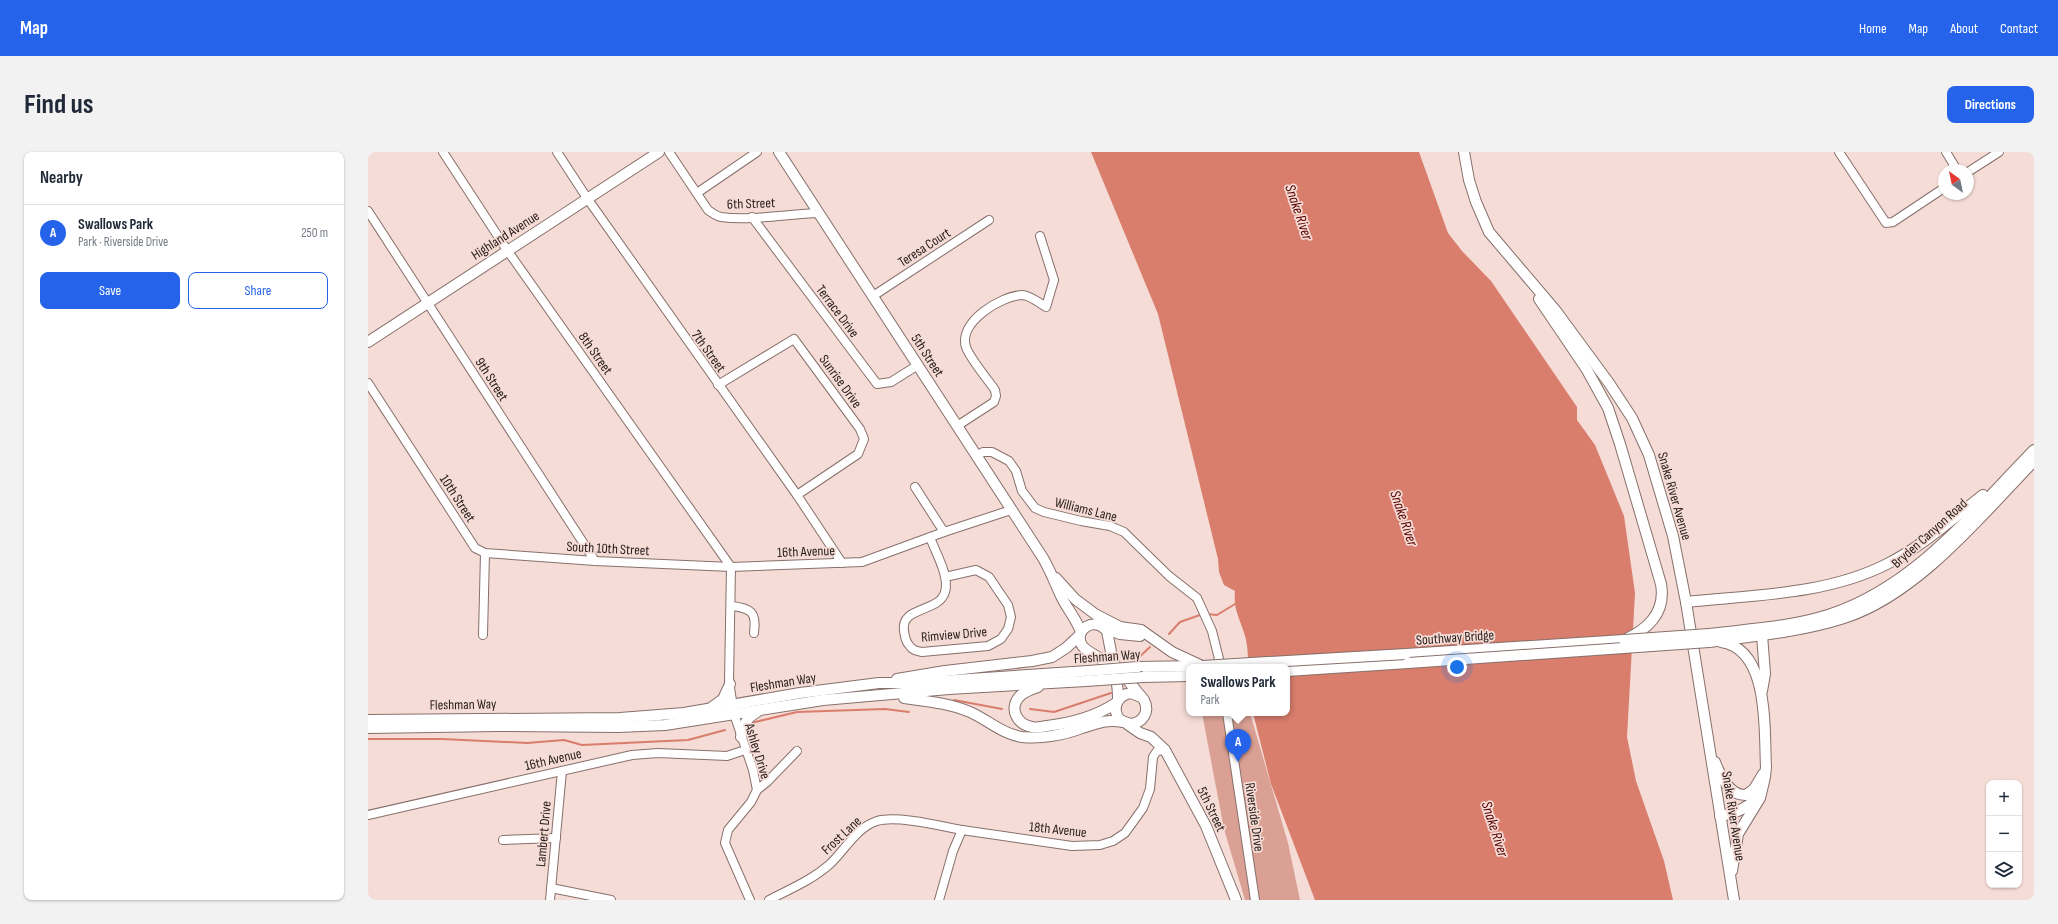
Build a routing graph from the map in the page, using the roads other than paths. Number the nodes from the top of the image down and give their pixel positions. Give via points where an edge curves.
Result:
1 (443, 152) edge
2 (557, 152) edge
3 (659, 152) edge
4 (670, 152) edge
5 (757, 152) edge
6 (779, 152) edge
7 (1464, 152) edge
8 (1838, 152) edge
9 (1946, 152) edge
10 (1999, 152) edge
11 (1953, 164) edge
12 (1974, 168) edge
13 (1938, 192) edge
14 (697, 193) junction
15 (587, 198) junction
16 (368, 212) edge
17 (819, 213) junction
18 (752, 217) junction
19 (989, 220) dead end
20 (1040, 236) dead end
21 (507, 250) junction
22 (1523, 274) junction
23 (873, 296) junction
24 (427, 303) junction
25 (368, 342) edge
26 (918, 365) junction
27 (368, 383) edge
28 (718, 386) junction
29 (957, 426) junction
30 (2034, 450) edge
31 (976, 456) junction
32 (2034, 461) edge
33 (2017, 467) junction
34 (915, 487) dead end
35 (797, 495) junction
36 (1010, 510) junction
37 (944, 532) junction
38 (930, 537) junction
39 (485, 553) junction
40 (595, 561) junction
41 (842, 563) junction
42 (731, 567) junction
43 (1053, 574) junction
44 (945, 577) junction
45 (1065, 588) junction
46 (1686, 602) junction
47 (731, 606) junction
48 (1101, 626) junction
49 (1752, 628) junction
50 (1785, 632) junction
51 (754, 633) dead end
52 (1081, 633) junction
53 (484, 635) dead end
54 (1762, 635) junction
55 (1709, 638) junction
56 (1624, 640) junction
57 (1159, 643) junction
58 (1764, 655) junction
59 (1198, 664) edge
60 (1220, 664) edge
61 (1234, 664) edge
62 (1186, 666) edge
63 (1290, 670) edge
64 (1087, 676) junction
65 (1186, 676) edge
66 (730, 684) junction
67 (879, 684) junction
68 (1045, 685) junction
69 (1762, 693) junction
70 (888, 695) junction
71 (1142, 697) junction
72 (1117, 701) junction
73 (710, 708) junction
74 (733, 709) junction
75 (762, 709) junction
76 (1145, 715) junction
77 (1227, 716) edge
78 (368, 720) edge
79 (1125, 723) junction
80 (368, 728) edge
81 (741, 737) junction
82 (1151, 737) junction
83 (1709, 747) junction
84 (746, 750) junction
85 (1165, 750) junction
86 (797, 751) dead end
87 (1766, 767) junction
88 (562, 771) junction
89 (757, 790) junction
90 (1762, 791) junction
91 (368, 815) edge
92 (1720, 816) junction
93 (962, 830) junction
94 (556, 838) junction
95 (503, 840) dead end
96 (1730, 879) junction
97 (551, 888) junction
98 (550, 900) edge
99 (610, 900) edge
100 (750, 900) edge
101 (769, 900) edge
102 (939, 900) edge
103 (1236, 900) edge
104 (1254, 900) edge
105 (1734, 900) edge

1 - 21 street, 8th Street
2 - 15 street, 7th Street
3 - 15 main road, Highland Avenue
4 - 14 street, 6th Street
5 - 14 street
6 - 17 main road, 5th Street
7 - 22 main road, Snake River Avenue via 1469,180 1481,217 1489,232
8 - 13 street via 1884,221 1889,223
9 - 11 street
10 - 12 street
14 - 18 street, 6th Street via 713,214 721,217
15 - 21 main road, Highland Avenue
15 - 28 street, 7th Street
16 - 24 street, 9th Street
17 - 18 street, 6th Street
17 - 23 main road, 5th Street
18 - 26 street, Terrace Drive via 877,384 891,382
19 - 23 street, Teresa Court
20 - 29 street via 1054,280 1046,307 1032,298 1015,296 988,309 968,328 965,337 966,347 995,390 996,396 994,402
21 - 24 main road, Highland Avenue
21 - 42 street, 8th Street
22 - 46 main road, Snake River Avenue via 1556,311 1609,383 1639,430 1665,505
22 - 56 main road via 1587,370 1608,408 1661,584 1662,596 1653,622 1645,630
23 - 26 main road, 5th Street
24 - 25 main road, Highland Avenue
24 - 40 street, 9th Street
26 - 29 main road, 5th Street
27 - 39 street, 10th Street via 475,548
28 - 35 street, 7th Street
28 - 35 street, Sunrise Drive via 794,339 860,429 864,440 858,454
29 - 31 main road, 5th Street
30 - 33 main road, Bryden Canyon Road
31 - 36 main road, 5th Street
31 - 60 street, Williams Lane via 983,452 992,452 1009,461 1016,471 1022,491 1035,508 1110,526 1124,532 1169,576 1197,598 1212,631
32 - 50 main road, Bryden Canyon Road via 1949,548 1908,583 1870,608 1845,618
33 - 46 main road via 1916,547 1887,564 1813,588
33 - 49 main road, Bryden Canyon Road via 1922,562 1894,583 1865,600 1829,614 1791,624
34 - 37 street
35 - 41 street, 7th Street
36 - 37 street, 16th Avenue
36 - 43 main road, 5th Street
37 - 38 street, 16th Avenue
38 - 41 street, 16th Avenue via 862,562
38 - 44 street, Rimview Drive
39 - 40 street, South 10th Street
39 - 53 street
40 - 42 street, South 10th Street
41 - 42 street, 16th Avenue
42 - 47 street
43 - 45 main road, 5th Street
43 - 52 main road, 5th Street via 1061,597 1074,614
44 - 44 street, Rimview Drive via 976,570 989,577 1010,611 1008,629 1001,639 988,646 922,652 911,648 905,638 905,620 912,614 939,602 946,590
45 - 48 main road, 5th Street via 1066,594 1076,608
45 - 57 main road via 1095,614 1120,627 1141,630
46 - 83 main road, Snake River Avenue
47 - 51 street via 744,607 753,615 756,623
47 - 66 street
48 - 52 main road via 1090,624
48 - 57 main road, 5th Street via 1120,634 1136,635
48 - 71 main road via 1109,638 1115,665
49 - 54 main road
49 - 55 main road, Bryden Canyon Road
50 - 54 main road, Bryden Canyon Road
50 - 58 main road via 1773,641
52 - 67 main road via 1052,657 922,674
52 - 72 main road, 5th Street via 1080,643 1084,649 1108,665 1118,682
54 - 55 main road, Bryden Canyon Road
54 - 58 main road
55 - 56 main road, Southway Bridge, bridge
55 - 63 main road, Southway Bridge, bridge
55 - 69 main road via 1728,644 1744,654 1757,675
56 - 61 main road, Southway Bridge, bridge
57 - 59 main road
58 - 69 main road
62 - 64 main road, Fleshman Way, bridge via 1138,667
64 - 65 main road, Fleshman Way, bridge
64 - 67 main road, Fleshman Way
64 - 68 main road, Fleshman Way
66 - 73 main road via 723,699
66 - 74 street
67 - 74 main road, Fleshman Way via 800,693
68 - 70 main road, Fleshman Way via 948,689
68 - 72 main road via 1028,691 1016,702 1014,710 1017,719 1023,724 1033,728 1082,719 1100,713
69 - 87 main road
70 - 75 main road, Fleshman Way via 823,700
70 - 79 main road via 952,706 970,712 1005,732 1022,736 1060,734 1100,721
71 - 72 main road via 1131,693
71 - 76 main road via 1146,707
72 - 79 main road via 1116,714
73 - 74 main road, Fleshman Way
73 - 78 main road, Fleshman Way via 658,716 620,718
74 - 75 main road, Fleshman Way
74 - 80 main road, Fleshman Way via 665,725
74 - 81 street, Ashley Drive
75 - 81 main road via 747,719
76 - 79 main road via 1138,723
76 - 82 main road
77 - 104 street, Riverside Drive
79 - 82 main road, 5th Street
81 - 84 street, Ashley Drive
82 - 85 main road, 5th Street
83 - 87 main road via 1726,783 1742,795 1754,789
83 - 92 main road, Snake River Avenue
84 - 88 street, 16th Avenue via 727,756 658,753 632,755
84 - 89 street, Ashley Drive
85 - 93 street, 18th Avenue via 1157,752 1153,758 1150,790 1143,808 1125,833 1114,841 1100,845 1072,846
85 - 103 main road, 5th Street via 1206,826
86 - 89 street
87 - 90 main road
88 - 91 street, 16th Avenue
88 - 94 street, Lambert Drive
89 - 100 street, Ashley Drive via 751,802 728,830 725,843
90 - 92 main road via 1751,804
90 - 96 main road via 1757,805 1738,834
92 - 96 main road, Snake River Avenue
93 - 101 street, Frost Lane via 890,819 876,821 858,834 829,864 809,880
93 - 102 street
94 - 95 street
94 - 97 street, Lambert Drive
96 - 105 main road, Snake River Avenue
97 - 98 street, Lambert Drive
97 - 99 street

